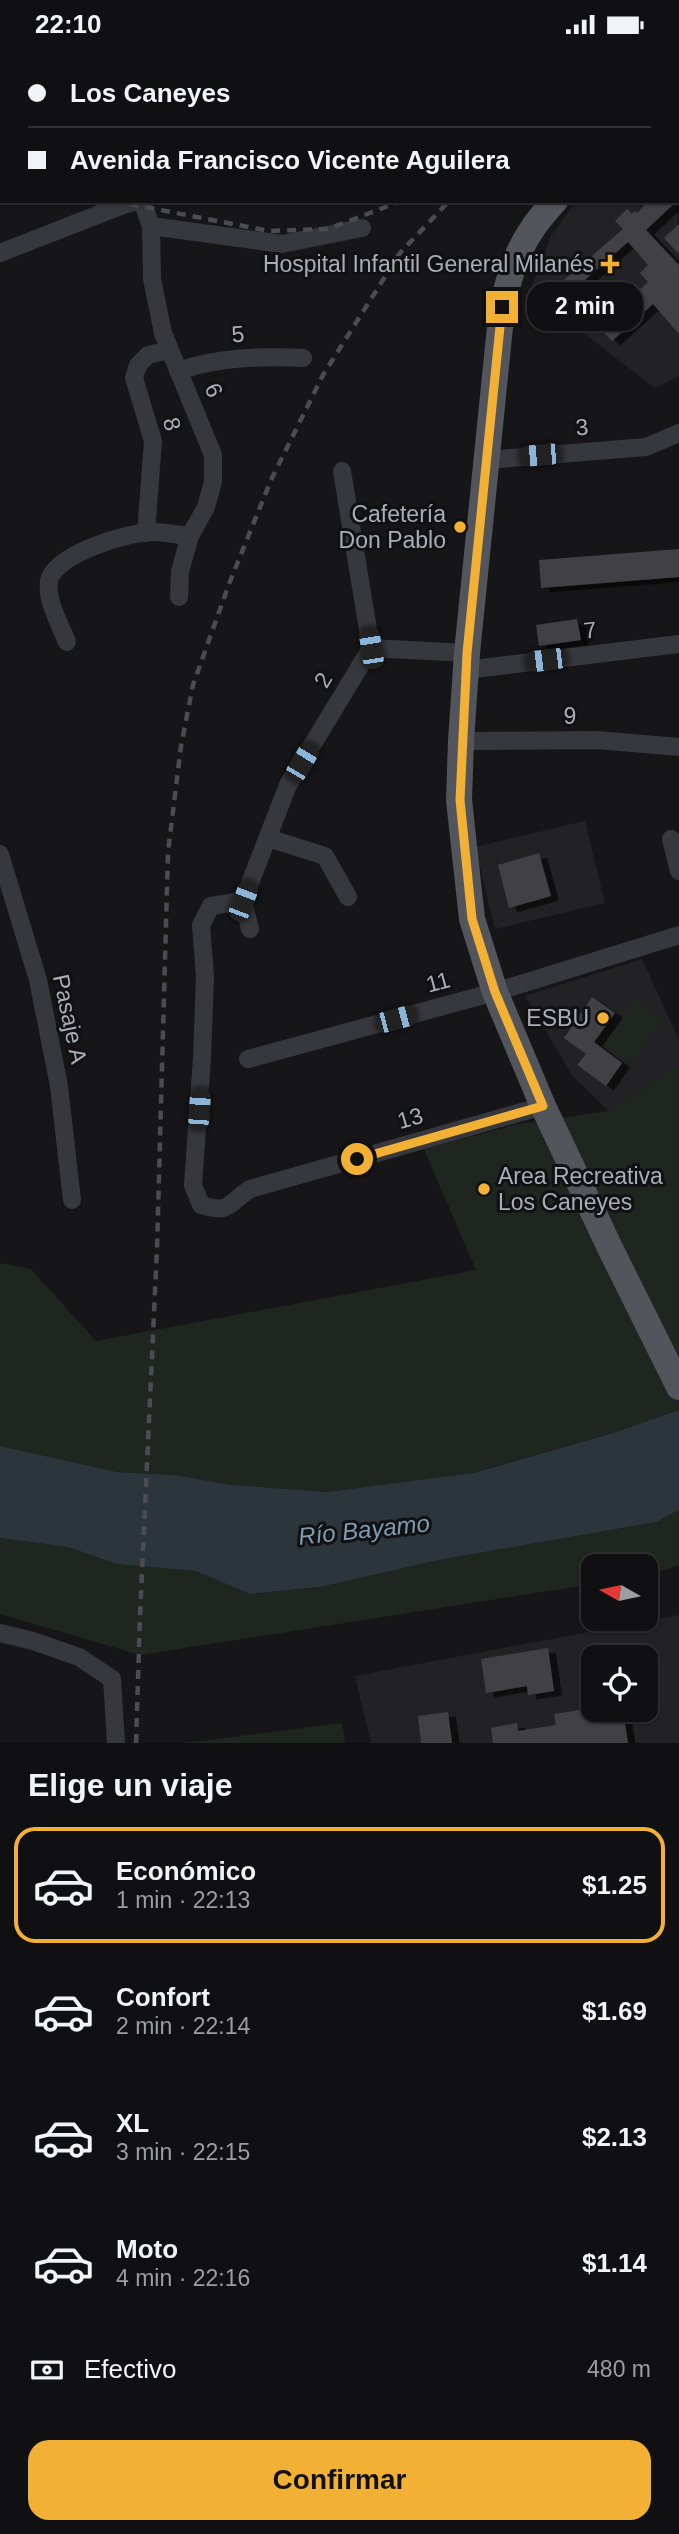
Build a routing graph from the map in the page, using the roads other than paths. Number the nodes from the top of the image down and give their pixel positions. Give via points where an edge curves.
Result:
1 (130, 203) edge
2 (140, 203) edge
3 (553, 203) edge
4 (151, 226) junction
5 (362, 228) dead end
6 (0, 253) edge
7 (169, 350) junction
8 (303, 358) dead end
9 (178, 371) junction
10 (679, 433) edge
11 (486, 460) junction
12 (342, 471) dead end
13 (146, 533) junction
14 (190, 536) junction
15 (179, 597) dead end
16 (67, 642) dead end
17 (679, 644) edge
18 (371, 648) junction
19 (466, 662) junction
20 (461, 741) junction
21 (679, 747) edge
22 (268, 838) junction
23 (671, 839) dead end
24 (0, 854) edge
25 (679, 871) edge
26 (348, 897) dead end
27 (243, 901) junction
28 (250, 929) dead end
29 (679, 935) edge
30 (495, 992) junction
31 (248, 1059) dead end
32 (543, 1106) junction
33 (72, 1200) dead end
34 (679, 1387) edge
35 (0, 1633) edge
36 (116, 1743) edge

1 - 6 street
2 - 4 street, 6
3 - 11 main road via 521,245 510,273 502,307
4 - 5 street via 282,244
4 - 7 street, 6 via 152,279
7 - 9 street, 6
7 - 13 street, 8 via 148,355 134,378 153,441
8 - 9 street, 5 via 233,358
9 - 14 street, 6 via 212,455 213,482
10 - 11 street, 3 via 646,447
11 - 19 main road
12 - 18 street
13 - 14 street
13 - 16 street via 121,536 83,551 49,578 49,596
14 - 15 street, 6 via 180,571
17 - 19 street, 7
18 - 19 street, 7
18 - 22 street, 2 via 288,785
19 - 20 main road
20 - 21 street, 9 via 597,740
20 - 30 main road via 460,800 472,919
22 - 26 street via 324,856
22 - 27 street, 2
23 - 25 street
24 - 33 street, Pasaje A via 38,980 59,1086
27 - 28 street
27 - 32 street, 13 via 211,906 201,925 205,976 193,1185 201,1205 218,1210 250,1189
29 - 30 street, 11
30 - 31 street, 11
30 - 32 main road
32 - 34 main road
35 - 36 street via 79,1657 112,1679

